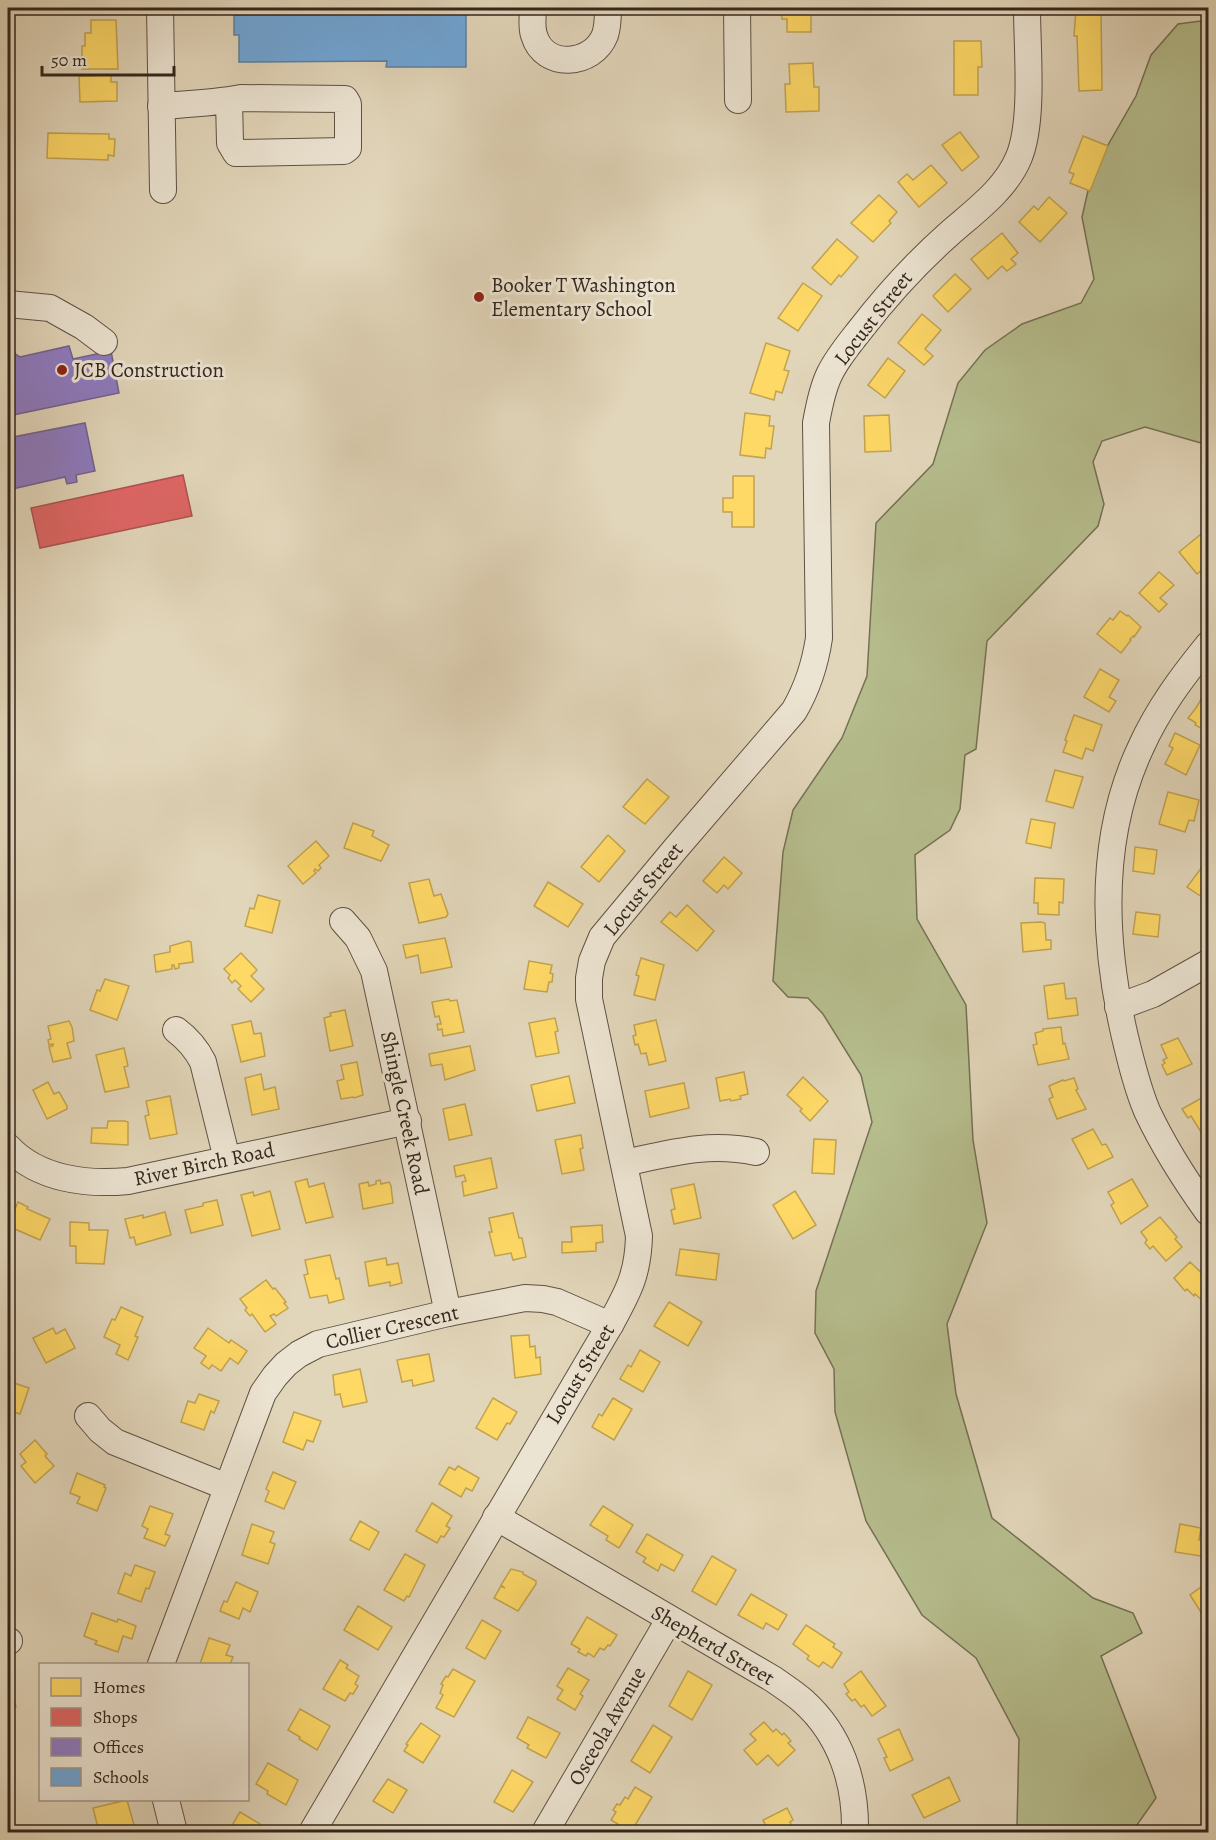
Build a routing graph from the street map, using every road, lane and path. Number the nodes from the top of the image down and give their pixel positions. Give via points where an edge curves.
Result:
1 (160, 8) edge
2 (533, 8) edge
3 (608, 8) edge
4 (737, 8) edge
5 (1027, 8) edge
6 (229, 100) junction
7 (738, 100) dead end
8 (161, 105) junction
9 (163, 190) dead end
10 (8, 304) edge
11 (104, 342) dead end
12 (1209, 645) edge
13 (344, 921) dead end
14 (1209, 963) edge
15 (1118, 1007) junction
16 (176, 1030) dead end
17 (408, 1121) junction
18 (8, 1148) edge
19 (756, 1152) dead end
20 (227, 1159) junction
21 (624, 1163) junction
22 (1209, 1212) edge
23 (448, 1313) junction
24 (609, 1324) junction
25 (88, 1416) dead end
26 (227, 1487) junction
27 (496, 1517) junction
28 (669, 1620) junction
29 (162, 1663) edge
30 (166, 1801) edge
31 (174, 1833) edge
32 (312, 1833) edge
33 (545, 1833) edge
34 (855, 1833) edge

1 - 8 street
2 - 3 street via 532,22 540,47 547,55 567,61 577,60 600,45
4 - 7 street
5 - 21 street, Locust Street via 1027,122 1019,156 1009,176 884,298 841,354 820,399 816,423 819,638 806,690 794,711 602,937 592,961 589,999
6 - 6 street via 345,99 348,148 236,153 230,143
6 - 8 street
8 - 9 street
10 - 11 street via 50,308
12 - 15 street via 1157,714 1126,785 1112,851 1107,913
13 - 17 street, Shingle Creek Road via 358,938 374,971
14 - 15 street via 1153,994
15 - 22 street via 1133,1072 1147,1110 1168,1153
16 - 20 street via 187,1038 203,1062
17 - 20 street, River Birch Road
17 - 23 street, Shingle Creek Road
18 - 20 street, River Birch Road via 33,1167 61,1177 99,1182 128,1181
19 - 21 street via 694,1148
21 - 24 street, Locust Street via 638,1228 638,1258 627,1295
23 - 24 street, Collier Crescent via 525,1298 543,1299
23 - 26 street, Collier Crescent via 329,1341 286,1364 263,1393
24 - 27 street, Locust Street
25 - 26 street via 115,1442
26 - 29 street, Collier Crescent
27 - 28 street, Shepherd Street
27 - 32 street, Locust Street
28 - 33 street, Osceola Avenue
28 - 34 street, Shepherd Street via 773,1679 803,1701 820,1720 835,1742 851,1783 856,1806
30 - 31 street

